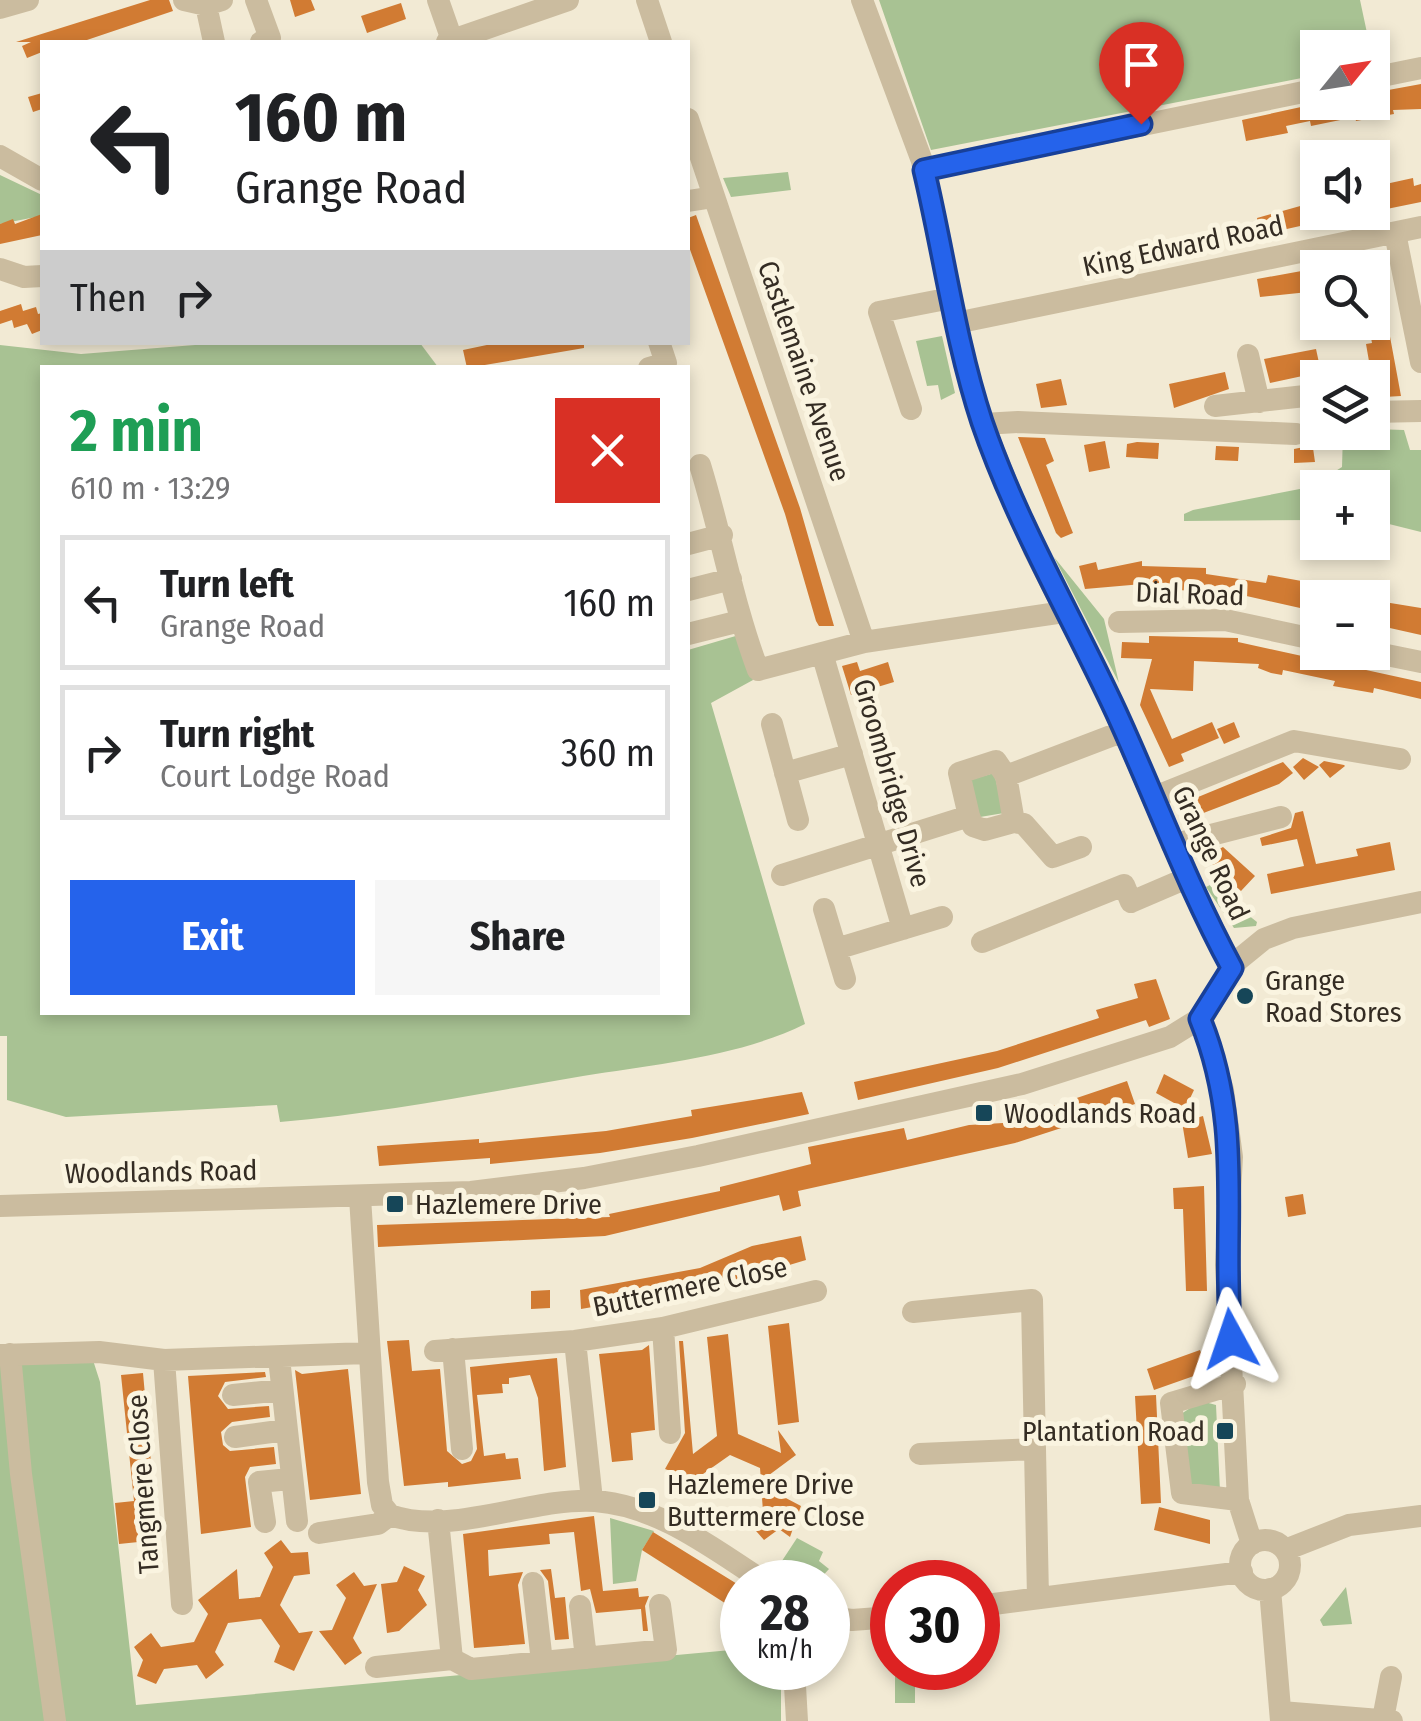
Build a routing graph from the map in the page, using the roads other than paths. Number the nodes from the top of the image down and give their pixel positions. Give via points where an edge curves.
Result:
1 (256, 0) edge
2 (438, 0) edge
3 (568, 0) edge
4 (647, 0) edge
5 (862, 0) edge
6 (204, 2) edge
7 (34, 6) edge
8 (0, 8) edge
9 (214, 40) edge
10 (266, 40) edge
11 (450, 40) edge
12 (453, 40) edge
13 (660, 40) edge
14 (1421, 68) edge
15 (1390, 74) edge
16 (1300, 93) edge
17 (690, 126) edge
18 (0, 156) edge
19 (924, 170) junction
20 (40, 179) edge
21 (714, 197) junction
22 (690, 201) edge
23 (1421, 228) edge
24 (1395, 233) junction
25 (0, 269) edge
26 (40, 276) edge
27 (952, 298) junction
28 (956, 323) junction
29 (660, 345) edge
30 (1248, 355) dead end
31 (1421, 362) edge
32 (659, 365) edge
33 (1300, 397) edge
34 (1259, 402) junction
35 (1216, 406) dead end
36 (911, 409) dead end
37 (1421, 411) edge
38 (1390, 412) edge
39 (983, 424) junction
40 (1296, 434) dead end
41 (700, 464) dead end
42 (698, 498) edge
43 (722, 535) junction
44 (690, 543) edge
45 (731, 578) junction
46 (690, 589) edge
47 (1064, 612) junction
48 (740, 621) junction
49 (1119, 622) dead end
50 (690, 634) edge
51 (1300, 636) edge
52 (864, 642) junction
53 (822, 653) junction
54 (1390, 656) edge
55 (1421, 662) edge
56 (772, 724) dead end
57 (1124, 730) junction
58 (852, 754) junction
59 (1400, 758) dead end
60 (785, 773) junction
61 (1006, 776) junction
62 (1152, 798) junction
63 (970, 816) junction
64 (1281, 817) dead end
65 (798, 820) dead end
66 (1014, 822) junction
67 (879, 842) junction
68 (1172, 845) junction
69 (1080, 847) dead end
70 (782, 874) dead end
71 (1186, 878) junction
72 (1421, 902) edge
73 (824, 909) dead end
74 (942, 917) dead end
75 (903, 929) junction
76 (982, 942) dead end
77 (846, 946) junction
78 (1232, 968) junction
79 (845, 979) dead end
80 (1200, 1019) junction
81 (360, 1197) junction
82 (0, 1206) edge
83 (816, 1291) dead end
84 (913, 1312) dead end
85 (663, 1328) junction
86 (575, 1341) junction
87 (5, 1354) edge
88 (367, 1354) junction
89 (279, 1358) junction
90 (164, 1360) junction
91 (1235, 1384) junction
92 (282, 1390) junction
93 (232, 1395) dead end
94 (286, 1430) junction
95 (670, 1433) dead end
96 (235, 1437) dead end
97 (462, 1448) dead end
98 (1033, 1449) junction
99 (920, 1454) dead end
100 (290, 1479) junction
101 (592, 1500) junction
102 (1238, 1500) junction
103 (390, 1516) junction
104 (1421, 1516) edge
105 (297, 1520) dead end
106 (438, 1520) junction
107 (265, 1522) dead end
108 (319, 1533) dead end
109 (1252, 1544) junction
110 (1285, 1550) junction
111 (730, 1560) edge
112 (1242, 1572) junction
113 (533, 1582) dead end
114 (1270, 1590) junction
115 (1038, 1598) junction
116 (1000, 1603) edge
117 (182, 1604) dead end
118 (580, 1606) dead end
119 (660, 1606) dead end
120 (586, 1658) junction
121 (452, 1659) junction
122 (542, 1662) junction
123 (376, 1667) dead end
124 (1391, 1677) dead end
125 (796, 1690) edge
126 (1281, 1717) edge
127 (1382, 1719) edge
128 (55, 1721) edge
129 (798, 1721) edge

1 - 10 street
2 - 11 street
3 - 12 street
4 - 13 street
5 - 19 street, Grange Road
6 - 9 street
7 - 8 street
14 - 15 street
16 - 19 street
17 - 21 street, Castlemaine Avenue
18 - 20 street
19 - 27 street, Grange Road
21 - 22 street
21 - 52 street, Castlemaine Avenue
23 - 24 street, King Edward Road
24 - 28 street, King Edward Road
24 - 31 street
25 - 26 street
27 - 28 street, Grange Road
27 - 36 street via 879,312
28 - 39 street, Grange Road
29 - 32 street via 666,363
30 - 34 street
33 - 34 street
34 - 35 street
37 - 38 street
39 - 40 street
39 - 47 street, Grange Road
41 - 42 street
42 - 43 street
43 - 44 street
43 - 45 street
45 - 46 street
45 - 48 street
47 - 52 street
47 - 57 street, Grange Road
48 - 50 street
48 - 53 street via 758,670
49 - 51 street, Dial Road via 1225,620
52 - 53 street
53 - 58 street, Groombridge Drive
54 - 55 street
56 - 60 street
57 - 61 street
57 - 62 street, Grange Road
58 - 60 street
58 - 67 street, Groombridge Drive
59 - 62 street via 1294,741
60 - 65 street
61 - 63 street via 996,761 959,773
61 - 66 street
62 - 68 street, Grange Road
63 - 66 street via 980,830
63 - 67 street
64 - 68 street
66 - 69 street via 1024,824 1053,857
67 - 70 street
67 - 75 street, Groombridge Drive
68 - 71 street, Grange Road
71 - 76 street via 1132,902 1124,885
71 - 78 street, Grange Road
72 - 78 street via 1276,934
73 - 77 street
74 - 75 street, Groombridge Drive
75 - 77 street, Groombridge Drive
77 - 79 street
78 - 80 street
80 - 81 street, Woodlands Road via 1170,1037 1031,1082 698,1156 470,1192
80 - 91 street via 1223,1090 1232,1157 1226,1284
81 - 82 street, Woodlands Road
81 - 88 street
83 - 85 street, Buttermere Close
84 - 98 street via 1032,1300
85 - 86 street, Buttermere Close
85 - 95 street
86 - 97 street, Buttermere Close via 444,1350
86 - 101 street, Buttermere Close
87 - 90 street, Tangmere Close via 99,1352
87 - 128 street
88 - 89 street, Tangmere Close
88 - 103 street via 378,1482
89 - 90 street, Tangmere Close
89 - 92 street
90 - 117 street, Tangmere Close
91 - 102 street
91 - 102 street via 1171,1404 1182,1493
92 - 93 street
92 - 94 street
94 - 96 street
94 - 100 street
98 - 99 street
98 - 115 street
100 - 105 street
100 - 107 street via 250,1481
101 - 106 street
101 - 111 street via 656,1514
102 - 109 street
103 - 106 street
103 - 108 street
104 - 110 street via 1349,1525
106 - 121 street
109 - 110 street via 1272,1540
109 - 112 street via 1241,1557
110 - 114 street via 1289,1574
112 - 114 street via 1254,1588
112 - 115 street
113 - 122 street
114 - 126 street
115 - 116 street
118 - 120 street
119 - 120 street via 666,1650
120 - 122 street
121 - 122 street via 471,1669
121 - 123 street
124 - 127 street
125 - 129 street
126 - 127 street

